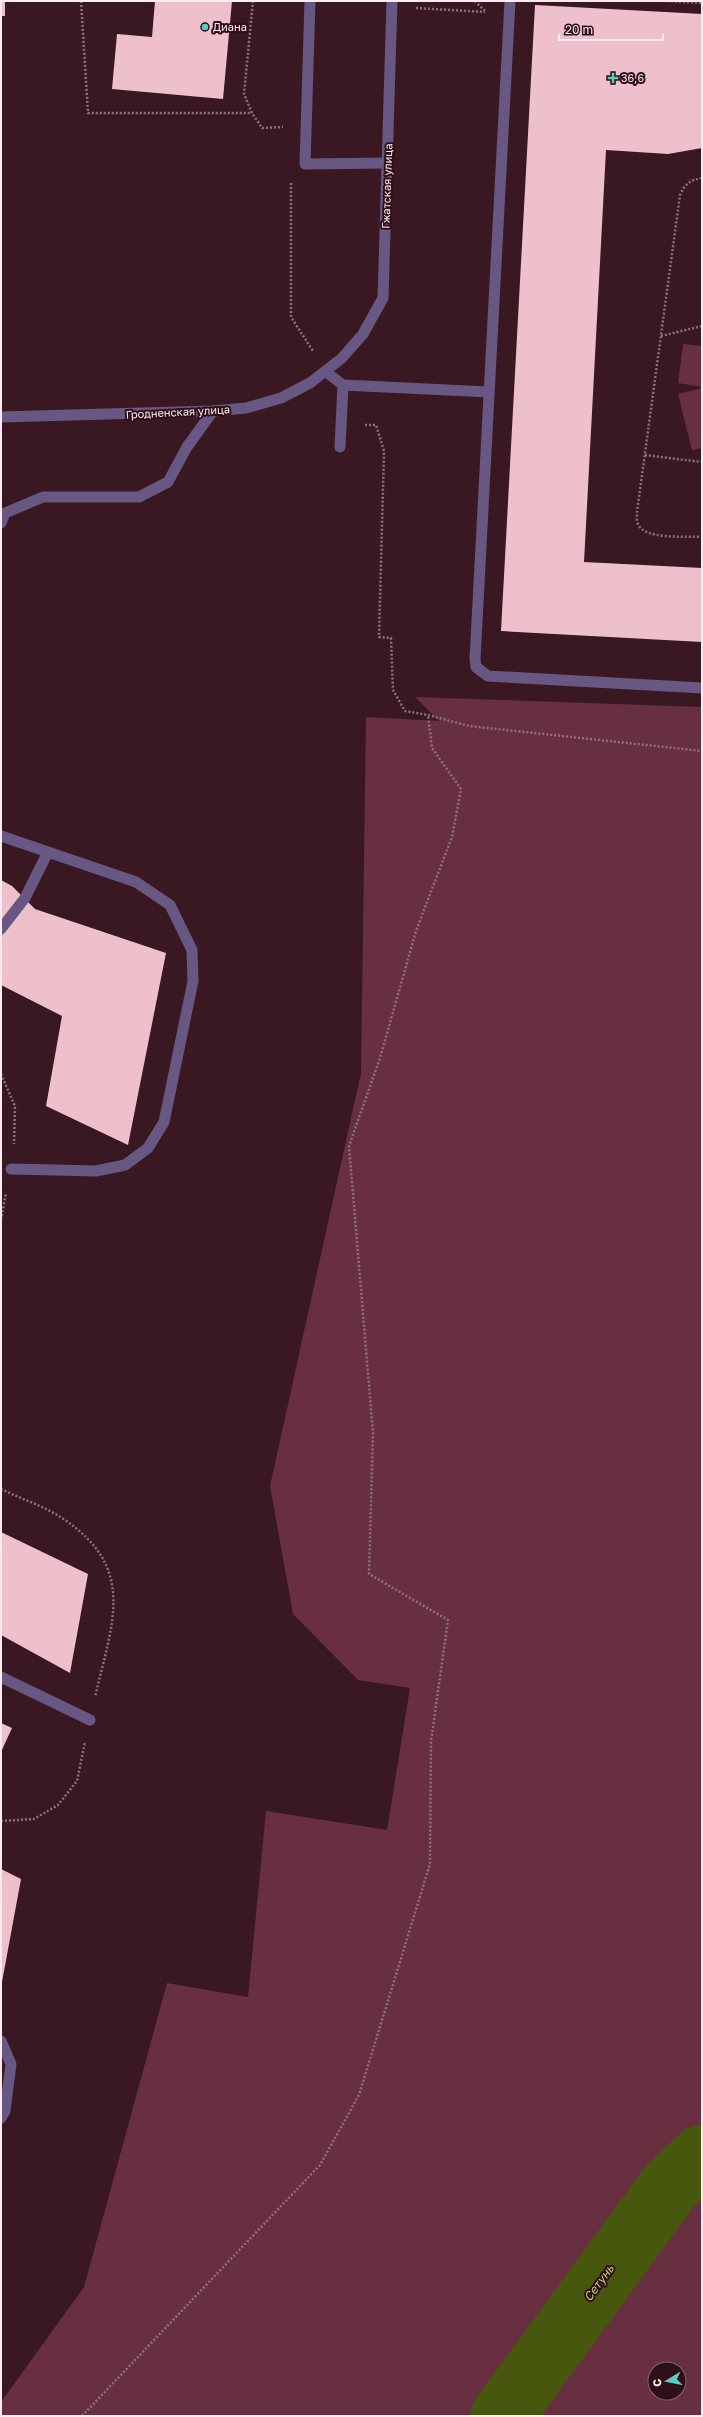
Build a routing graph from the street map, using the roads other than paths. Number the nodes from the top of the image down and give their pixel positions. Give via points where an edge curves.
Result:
1 (310, 1) edge
2 (392, 1) edge
3 (510, 1) edge
4 (388, 163) junction
5 (342, 358) joint
6 (326, 372) junction
7 (343, 385) junction
8 (489, 392) junction
9 (213, 412) junction
10 (1, 417) edge
11 (340, 447) dead end
12 (1, 522) edge
13 (702, 688) edge
14 (1, 836) edge
15 (48, 852) junction
16 (1, 929) edge
17 (10, 1169) dead end
18 (1, 1677) edge
19 (90, 1720) road end
20 (1, 2041) edge
21 (1, 2118) edge

1 - 4 street via 305,164
2 - 4 street, Гжатская улица
3 - 8 street
4 - 5 street, Гжатская улица via 383,298 363,334
5 - 6 street, Гродненская улица
6 - 7 street
6 - 9 street, Гродненская улица via 281,398 246,408
7 - 8 street
7 - 11 street
8 - 13 street via 476,667 488,676
9 - 10 street, Гродненская улица
9 - 12 street via 186,447 168,482 139,498 43,497 5,513
14 - 15 street
15 - 16 street via 25,898
15 - 17 street via 136,882 170,905 192,950 193,981 164,1122 148,1148 126,1165 96,1171
18 - 19 street
20 - 21 street via 11,2064 6,2111

